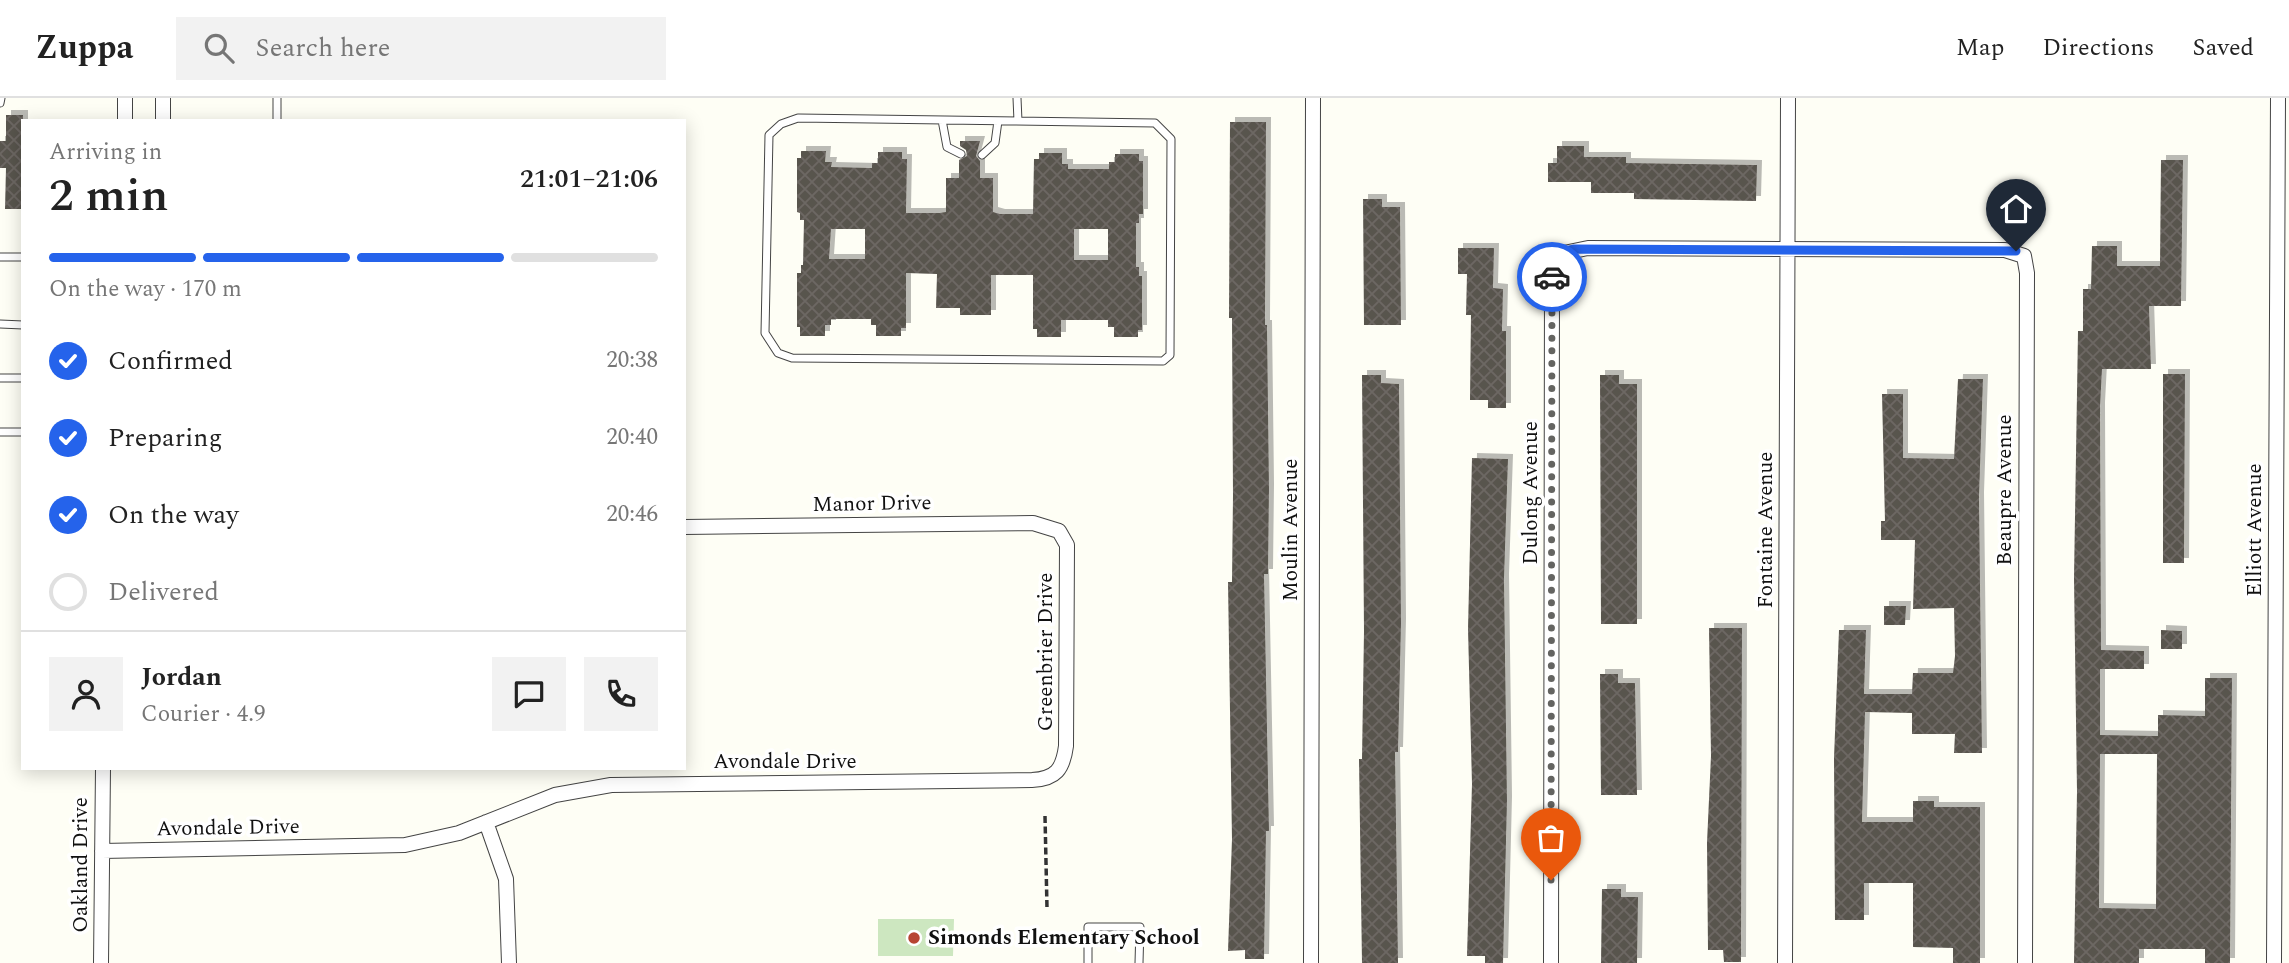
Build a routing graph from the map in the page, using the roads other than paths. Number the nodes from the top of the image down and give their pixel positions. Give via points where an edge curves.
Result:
1 (1, 98) edge
2 (125, 98) edge
3 (163, 98) edge
4 (277, 98) edge
5 (1017, 98) edge
6 (1313, 98) edge
7 (1788, 98) edge
8 (2278, 98) edge
9 (0, 103) edge
10 (125, 119) edge
11 (163, 119) edge
12 (277, 119) edge
13 (942, 120) junction
14 (998, 121) junction
15 (1018, 121) junction
16 (961, 154) dead end
17 (982, 155) dead end
18 (1788, 250) junction
19 (0, 257) edge
20 (21, 257) edge
21 (0, 324) edge
22 (21, 325) edge
23 (2283, 362) edge
24 (0, 378) edge
25 (21, 378) edge
26 (0, 432) edge
27 (21, 432) edge
28 (686, 527) edge
29 (1059, 531) joint
30 (2282, 610) edge
31 (103, 770) edge
32 (1057, 773) joint
33 (486, 822) junction
34 (102, 851) junction
35 (101, 963) edge
36 (509, 963) edge
37 (1088, 963) edge
38 (1139, 963) edge
39 (1311, 963) edge
40 (1551, 963) edge
41 (1785, 963) edge
42 (2025, 963) edge
43 (2274, 963) edge

1 - 9 lane
2 - 10 street
3 - 11 street
4 - 12 lane
5 - 15 lane
6 - 39 street, Moulin Avenue
7 - 18 street, Fontaine Avenue
8 - 23 street, Elliott Avenue
13 - 14 lane
13 - 15 lane via 798,118 769,135 765,333 778,353 792,358 1163,361 1170,355 1171,139 1155,123
13 - 16 lane via 947,147
14 - 15 lane
14 - 17 lane via 995,143
18 - 40 street, Dulong Avenue via 1588,248 1566,250 1554,261
18 - 41 street, Fontaine Avenue
18 - 42 street, Beaupre Avenue via 2005,250 2024,256
19 - 20 lane
21 - 22 lane
23 - 30 street, Elliott Avenue
24 - 25 lane
26 - 27 lane
28 - 29 street, Manor Drive via 1033,523
29 - 32 street, Greenbrier Drive via 1067,545 1066,747
30 - 43 street, Elliott Avenue
31 - 34 street, Oakland Drive
32 - 33 street, Avondale Drive via 1032,780 611,785 555,795
33 - 34 street, Avondale Drive via 432,841 405,845
33 - 36 street via 506,879
34 - 35 street, Oakland Drive
37 - 38 lane via 1088,927 1140,927

